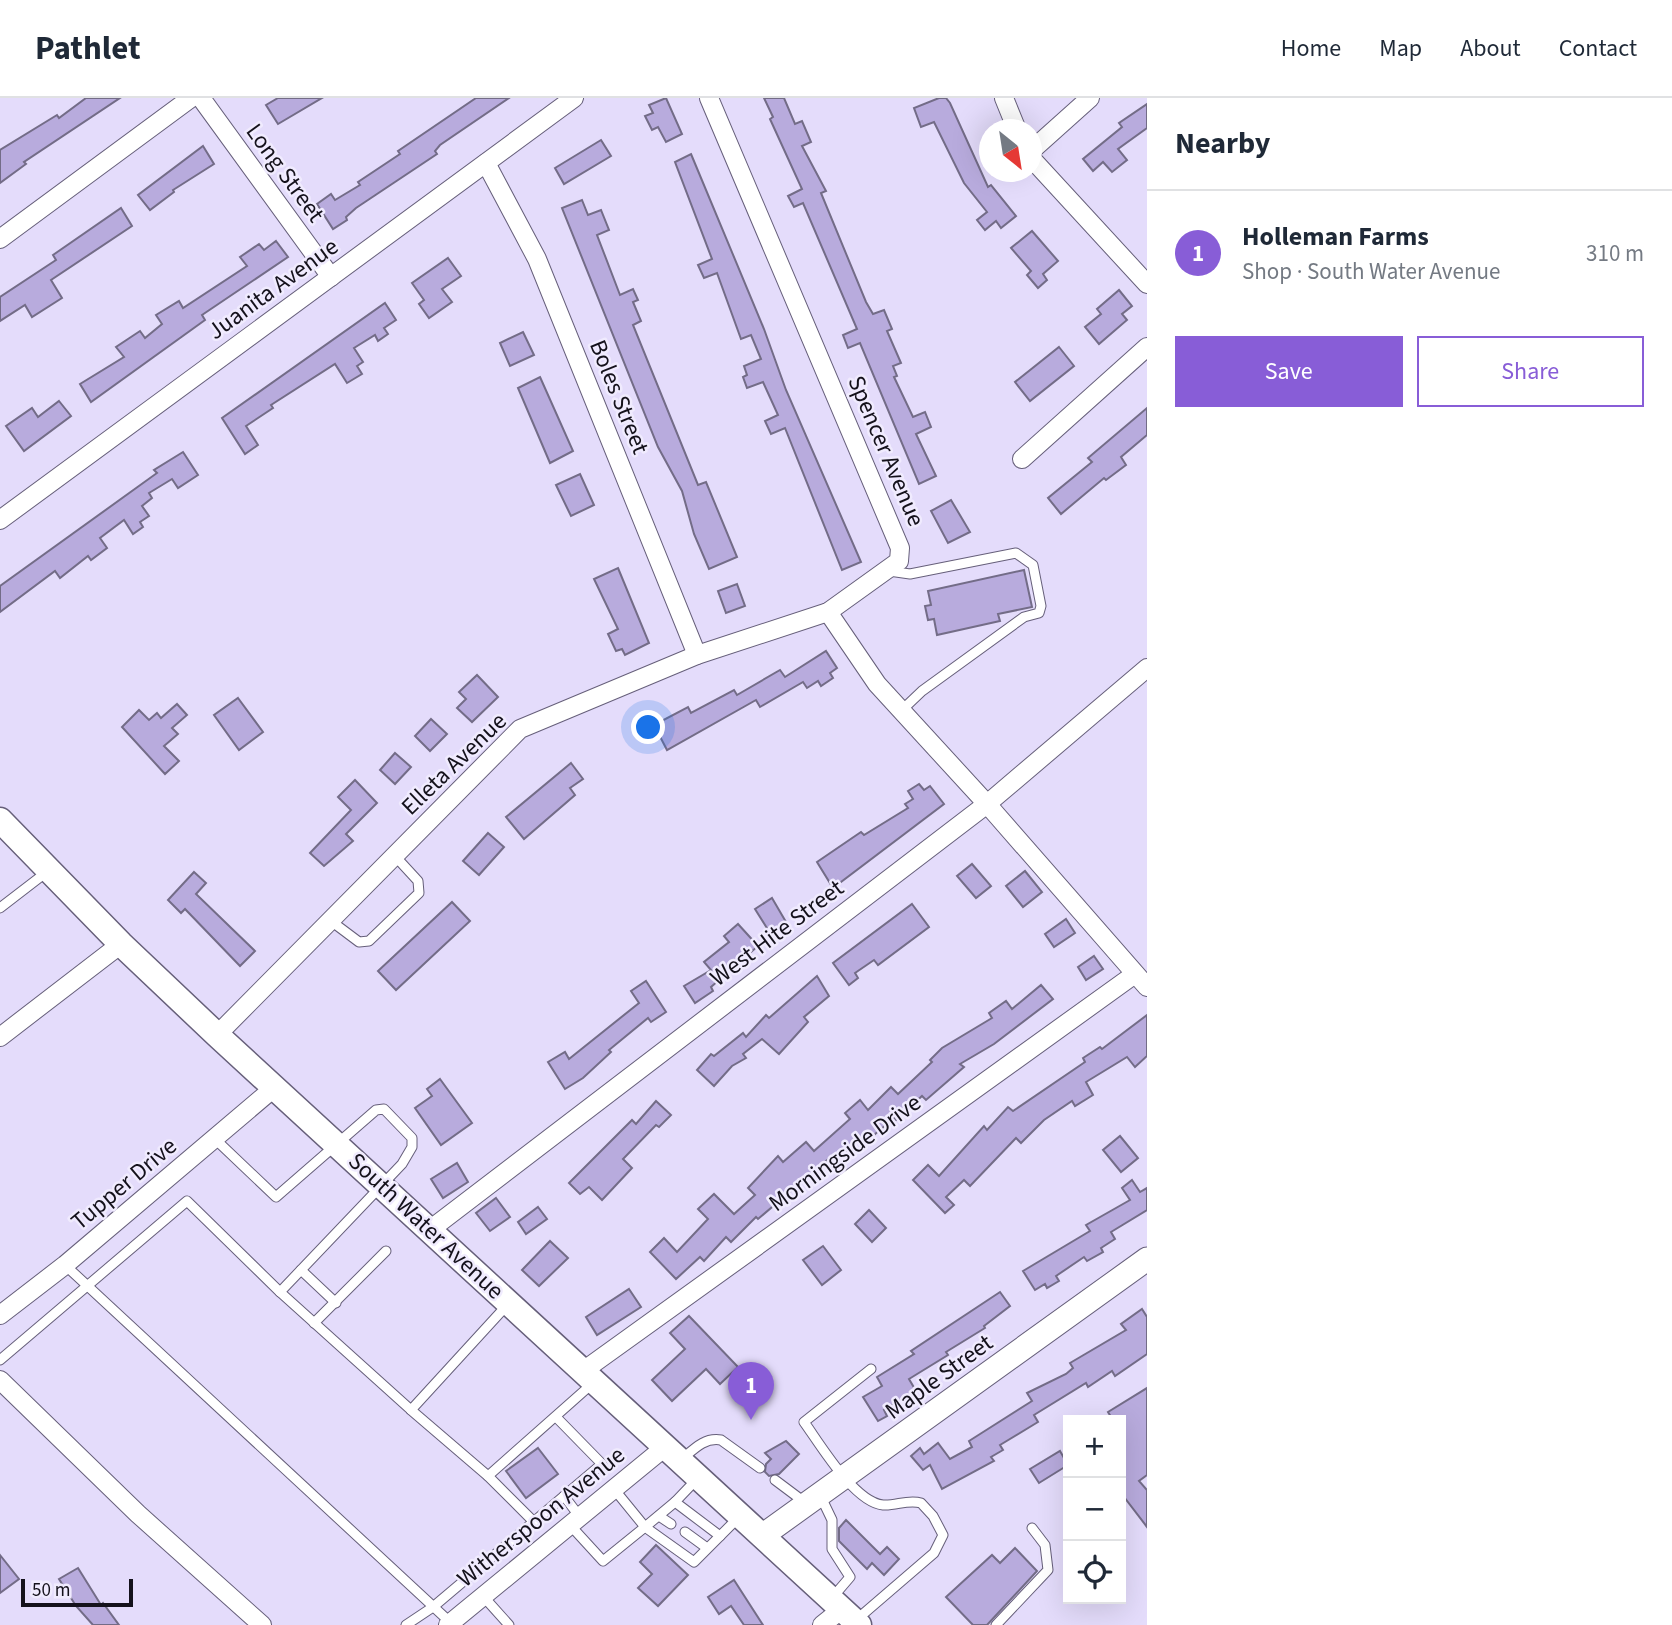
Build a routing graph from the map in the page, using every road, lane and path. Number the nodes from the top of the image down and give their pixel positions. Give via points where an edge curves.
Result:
1 (191, 98) edge
2 (201, 98) edge
3 (574, 98) edge
4 (709, 98) edge
5 (1004, 98) edge
6 (1090, 98) edge
7 (1013, 119) edge
8 (1042, 140) edge
9 (486, 163) junction
10 (1042, 171) edge
11 (0, 239) edge
12 (331, 277) junction
13 (1147, 284) edge
14 (1147, 347) edge
15 (1022, 459) dead end
16 (0, 520) edge
17 (888, 570) junction
18 (828, 612) junction
19 (697, 655) junction
20 (1147, 668) edge
21 (901, 711) junction
22 (987, 804) junction
23 (0, 820) edge
24 (395, 856) junction
25 (49, 870) junction
26 (0, 908) edge
27 (331, 921) junction
28 (121, 944) junction
29 (1141, 981) edge
30 (218, 1035) junction
31 (0, 1037) edge
32 (275, 1087) junction
33 (215, 1139) junction
34 (337, 1144) junction
35 (381, 1184) junction
36 (431, 1229) junction
37 (386, 1251) dead end
38 (1147, 1259) edge
39 (65, 1265) junction
40 (301, 1270) junction
41 (87, 1286) junction
42 (280, 1292) junction
43 (509, 1302) junction
44 (336, 1303) junction
45 (0, 1315) edge
46 (314, 1323) junction
47 (0, 1360) edge
48 (871, 1370) dead end
49 (589, 1377) junction
50 (0, 1380) edge
51 (411, 1410) junction
52 (556, 1417) junction
53 (681, 1462) junction
54 (760, 1468) dead end
55 (488, 1476) junction
56 (844, 1477) junction
57 (775, 1480) dead end
58 (614, 1489) junction
59 (564, 1496) junction
60 (813, 1499) junction
61 (675, 1502) junction
62 (659, 1516) junction
63 (740, 1516) junction
64 (575, 1521) junction
65 (534, 1522) junction
66 (671, 1524) dead end
67 (645, 1527) junction
68 (1032, 1528) dead end
69 (685, 1532) dead end
70 (720, 1536) junction
71 (762, 1536) junction
72 (707, 1548) junction
73 (483, 1596) junction
74 (433, 1607) junction
75 (847, 1614) edge
76 (449, 1624) edge
77 (262, 1625) edge
78 (405, 1625) edge
79 (509, 1625) edge
80 (822, 1625) edge
81 (996, 1625) edge

1 - 11 street
2 - 12 street, Long Street
3 - 9 street, Juanita Avenue
4 - 17 street, Spencer Avenue via 900,548 899,561
5 - 7 street
6 - 8 street
9 - 12 street, Juanita Avenue
9 - 19 street, Boles Street via 537,259
10 - 13 street
12 - 16 street, Juanita Avenue
14 - 15 street
17 - 18 street
17 - 21 lane via 910,574 1016,553 1033,565 1041,606 1039,613 1024,617
18 - 19 street, Elleta Avenue
18 - 21 street
19 - 24 street, Elleta Avenue via 520,729
20 - 22 street, West Hite Street
21 - 22 street
22 - 29 street
22 - 36 street, West Hite Street
23 - 25 main road, South Water Avenue
24 - 27 street, Elleta Avenue
24 - 27 lane via 421,889 401,911 365,942
25 - 26 lane
25 - 28 main road, South Water Avenue
27 - 30 street, Elleta Avenue
28 - 30 main road, South Water Avenue
28 - 31 street
29 - 49 street, Morningside Drive
30 - 32 main road, South Water Avenue
32 - 33 street, Tupper Drive
32 - 34 main road, South Water Avenue
33 - 34 lane via 276,1197
33 - 39 street, Tupper Drive
34 - 35 main road, South Water Avenue
34 - 35 lane via 376,1110 384,1109 412,1138 412,1147
35 - 36 main road, South Water Avenue
35 - 40 lane
36 - 43 main road, South Water Avenue
37 - 44 lane
38 - 56 street, Maple Street
39 - 41 lane
39 - 45 street, Tupper Drive
40 - 42 lane
40 - 44 lane
41 - 42 lane via 187,1201
41 - 47 lane
41 - 74 lane
42 - 46 lane
43 - 49 main road, South Water Avenue
43 - 51 lane
44 - 46 lane
46 - 51 lane
48 - 56 lane via 804,1422
49 - 52 lane
49 - 53 main road, South Water Avenue
50 - 77 street via 138,1514
51 - 55 lane
52 - 55 lane
52 - 59 lane via 602,1464
53 - 54 lane via 698,1445 714,1439
53 - 58 street, Witherspoon Avenue
53 - 61 lane
53 - 63 main road, South Water Avenue
55 - 65 lane
56 - 60 street, Maple Street
56 - 75 lane via 882,1505 921,1503 943,1535 934,1553
57 - 60 lane
58 - 64 street, Witherspoon Avenue
58 - 67 lane
59 - 64 lane
59 - 65 lane
60 - 71 street, Maple Street
60 - 75 lane via 832,1520 832,1549 850,1577
61 - 62 lane
61 - 70 lane
62 - 66 lane
62 - 67 lane
63 - 70 lane
63 - 71 main road, South Water Avenue
64 - 67 lane via 603,1561
64 - 73 street, Witherspoon Avenue
65 - 74 lane
67 - 72 lane via 694,1562
68 - 81 lane via 1045,1545 1048,1570
69 - 72 lane
70 - 72 lane
71 - 75 main road, South Water Avenue
73 - 76 street, Witherspoon Avenue
73 - 79 lane
74 - 76 lane
74 - 78 lane
75 - 80 street

